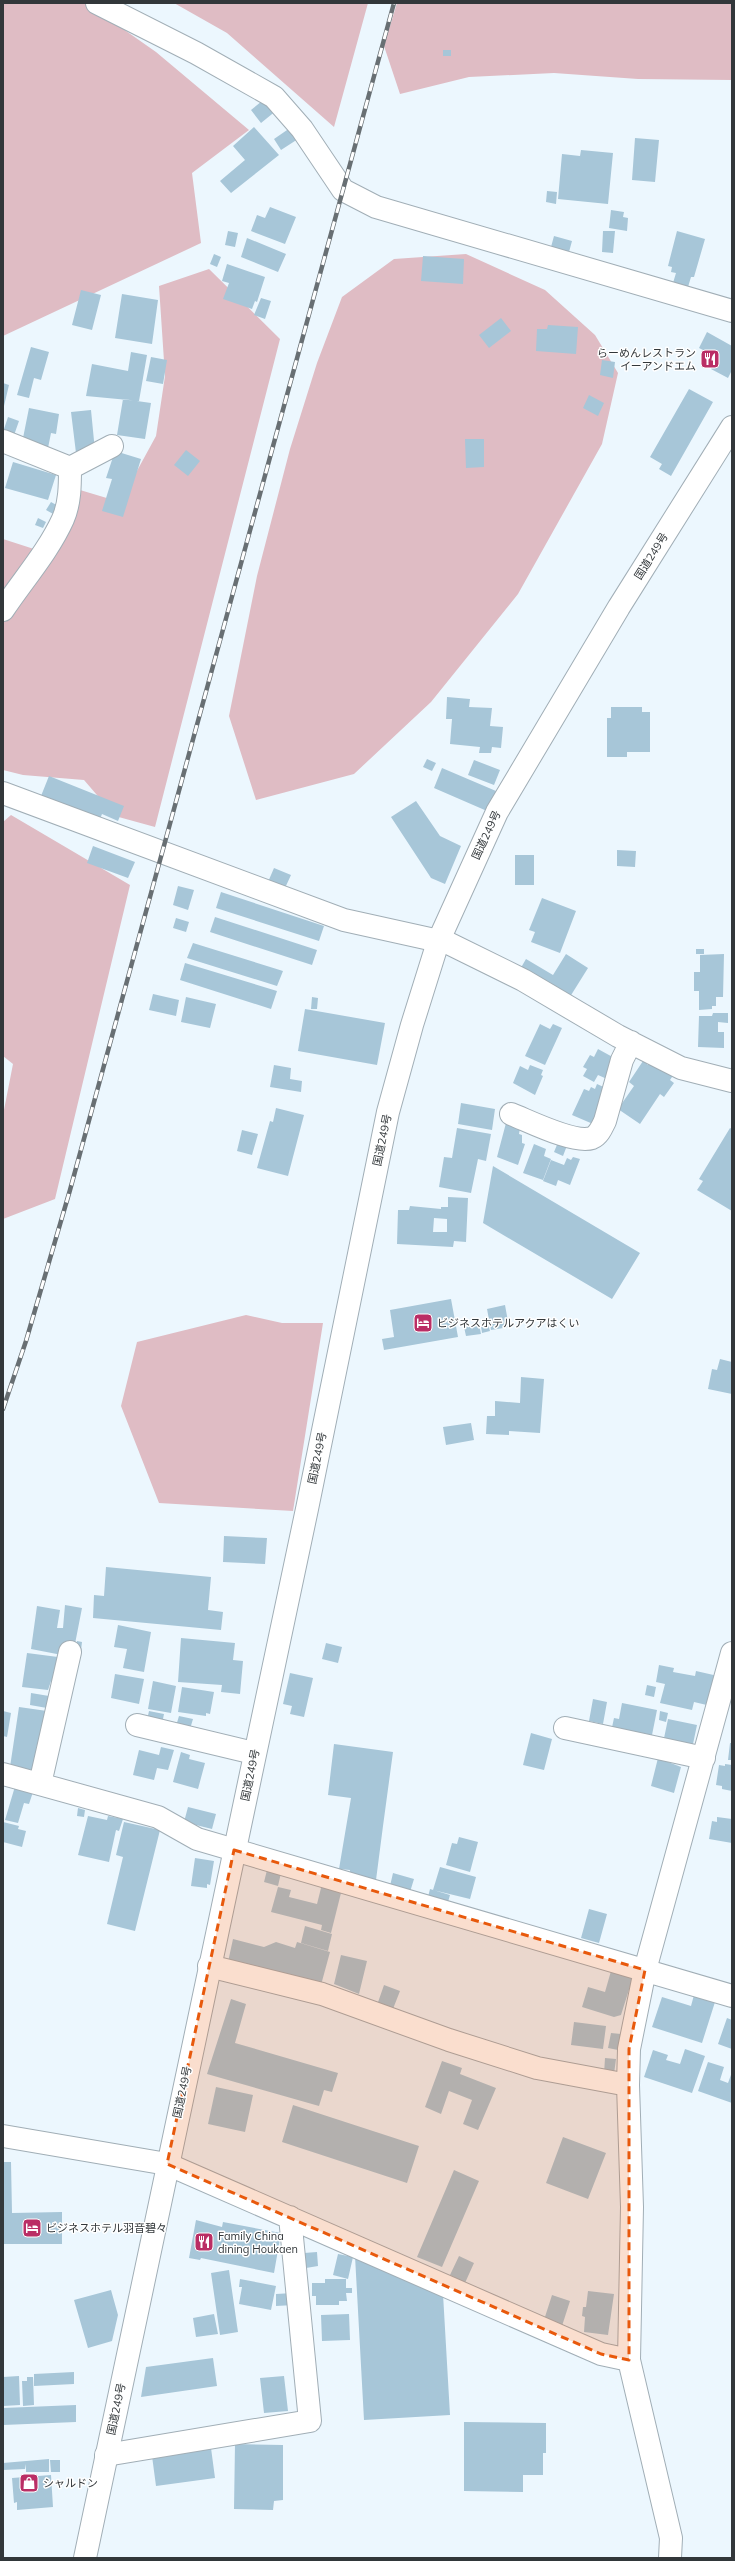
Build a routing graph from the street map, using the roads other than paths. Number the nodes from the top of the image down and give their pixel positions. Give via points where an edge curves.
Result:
1 (97, 3) edge
2 (732, 311) edge
3 (732, 427) edge
4 (3, 441) edge
5 (112, 446) dead end
6 (70, 468) junction
7 (3, 610) edge
8 (3, 793) edge
9 (438, 942) junction
10 (631, 1042) junction
11 (723, 1080) edge
12 (732, 1098) edge
13 (510, 1114) dead end
14 (70, 1652) dead end
15 (732, 1653) edge
16 (137, 1725) dead end
17 (565, 1728) dead end
18 (254, 1753) junction
19 (704, 1758) junction
20 (3, 1774) edge
21 (40, 1784) junction
22 (234, 1850) junction
23 (209, 1966) junction
24 (646, 1970) junction
25 (732, 1996) edge
26 (628, 2085) junction
27 (3, 2136) edge
28 (167, 2164) junction
29 (290, 2217) junction
30 (629, 2360) junction
31 (106, 2455) junction
32 (85, 2558) edge
33 (670, 2558) edge

1 - 2 main road via 196,53 274,97 302,129 342,190 376,207
3 - 9 main road, 国道249号 via 619,607 496,812
4 - 6 main road
5 - 6 main road
6 - 7 main road via 70,492 63,519 43,554
8 - 9 main road via 344,920
9 - 10 main road via 448,943 523,980
9 - 18 main road, 国道249号 via 388,1112
10 - 11 main road via 681,1068
10 - 13 main road via 622,1060 605,1121 593,1138 577,1139
11 - 12 main road via 714,1086
14 - 21 main road
15 - 19 main road
16 - 18 main road
17 - 19 main road
18 - 22 main road, 国道249号
19 - 24 main road
20 - 21 main road
21 - 22 main road via 158,1817 197,1839
22 - 23 main road, 国道249号
22 - 24 main road
23 - 26 main road via 322,1994 449,2040 537,2068
23 - 28 main road, 国道249号
24 - 25 main road
24 - 26 main road via 629,2049
26 - 30 main road via 632,2207
27 - 28 main road
28 - 29 main road
28 - 31 main road, 国道249号
29 - 30 main road via 602,2354
29 - 31 main road via 310,2421
30 - 33 main road via 671,2538
31 - 32 main road, 国道249号

